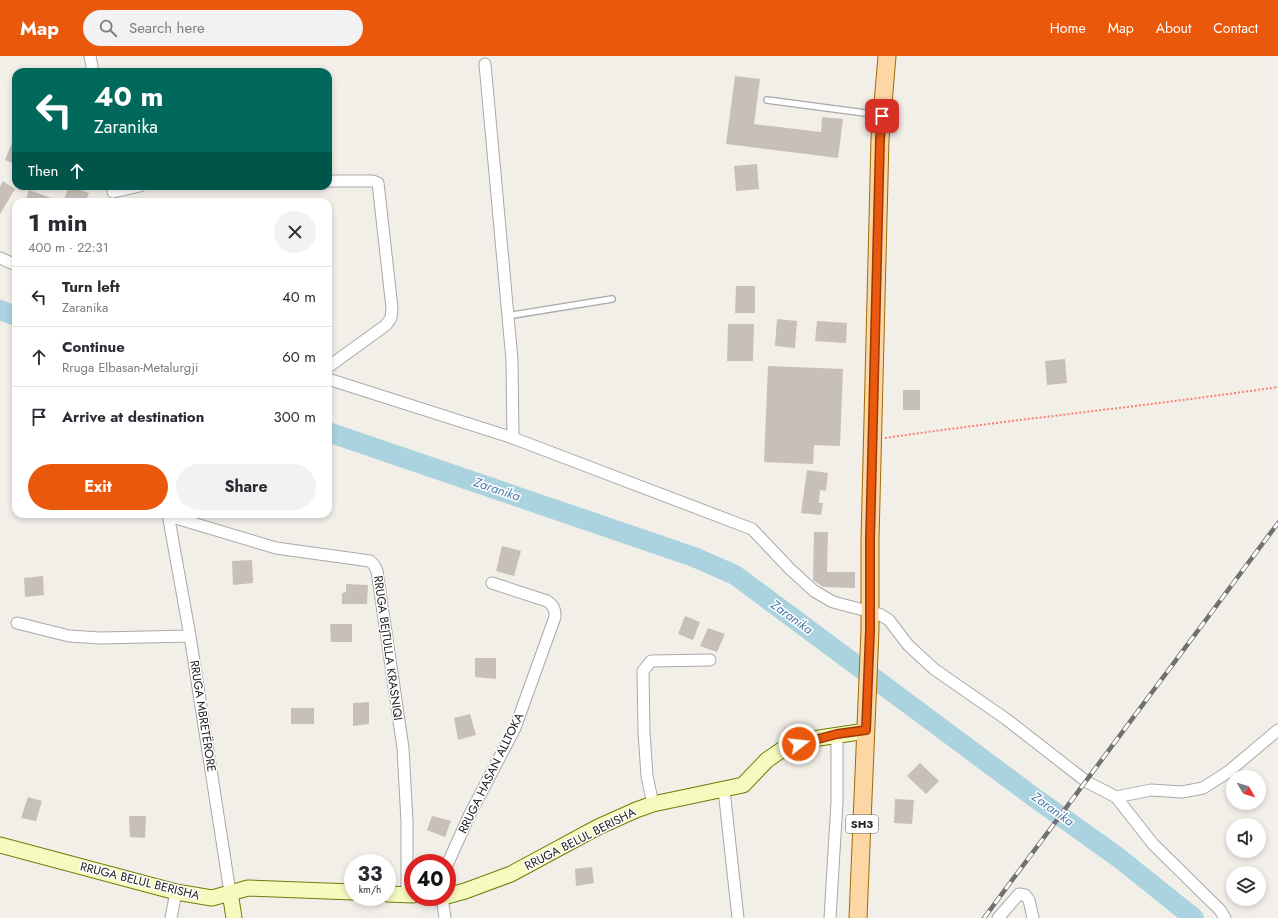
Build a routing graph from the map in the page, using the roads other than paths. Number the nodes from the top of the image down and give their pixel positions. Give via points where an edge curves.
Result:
1 (90, 56) edge
2 (887, 56) edge
3 (485, 64) dead end
4 (92, 68) edge
5 (767, 100) dead end
6 (882, 116) junction
7 (332, 181) edge
8 (125, 190) edge
9 (113, 193) edge
10 (0, 258) edge
11 (12, 263) edge
12 (612, 298) dead end
13 (507, 316) junction
14 (332, 364) edge
15 (332, 380) edge
16 (513, 438) junction
17 (170, 518) edge
18 (179, 518) edge
19 (492, 583) dead end
20 (870, 612) junction
21 (17, 623) dead end
22 (190, 636) junction
23 (710, 660) dead end
24 (866, 723) junction
25 (1278, 730) edge
26 (837, 734) junction
27 (724, 790) junction
28 (1116, 797) junction
29 (653, 804) junction
30 (0, 845) edge
31 (408, 854) edge
32 (452, 854) edge
33 (176, 892) junction
34 (230, 892) junction
35 (344, 892) edge
36 (456, 894) edge
37 (443, 906) edge
38 (171, 918) edge
39 (234, 918) edge
40 (445, 918) edge
41 (738, 918) edge
42 (830, 918) edge
43 (858, 918) edge
44 (998, 918) edge
45 (1033, 918) edge
46 (1225, 918) edge

1 - 4 street
2 - 6 main road, SH3
3 - 13 street
5 - 6 lane
6 - 20 main road, SH3 via 872,440
7 - 14 street via 378,183 392,308 391,318 386,325
8 - 9 street
10 - 11 street
12 - 13 lane
13 - 16 street via 512,360
15 - 16 street
16 - 20 street via 752,529 814,591 833,602
17 - 22 street, RRUGA MBRETËRORE
18 - 31 street, RRUGA BEJTULLA KRASNIQI via 276,548 370,561 374,565 377,571 403,748
19 - 32 street, RRUGA HASAN ALLTOKA via 547,601 555,609 554,617 515,728
20 - 24 main road, SH3
20 - 28 street via 889,620 908,646 934,669 1006,719 1087,782
21 - 22 street via 69,636
22 - 34 street, RRUGA MBRETËRORE
23 - 29 street via 650,661 643,671 644,740 647,776
24 - 26 street, RRUGA BELUL BERISHA
24 - 43 main road, SH3
25 - 28 street via 1228,772 1203,788 1182,792 1152,790
26 - 27 street, RRUGA BELUL BERISHA via 783,749 767,760 743,785
26 - 42 street via 837,802
27 - 29 street, RRUGA BELUL BERISHA
27 - 41 street
28 - 46 street via 1153,844
29 - 36 street, RRUGA BELUL BERISHA via 598,827 511,874
30 - 33 street, RRUGA BELUL BERISHA
33 - 34 street, RRUGA BELUL BERISHA via 212,898
33 - 38 street
34 - 35 street, RRUGA BELUL BERISHA via 248,888
34 - 39 street, RRUGA MBRETËRORE
37 - 40 street
44 - 45 street via 1019,894 1025,895 1029,900

